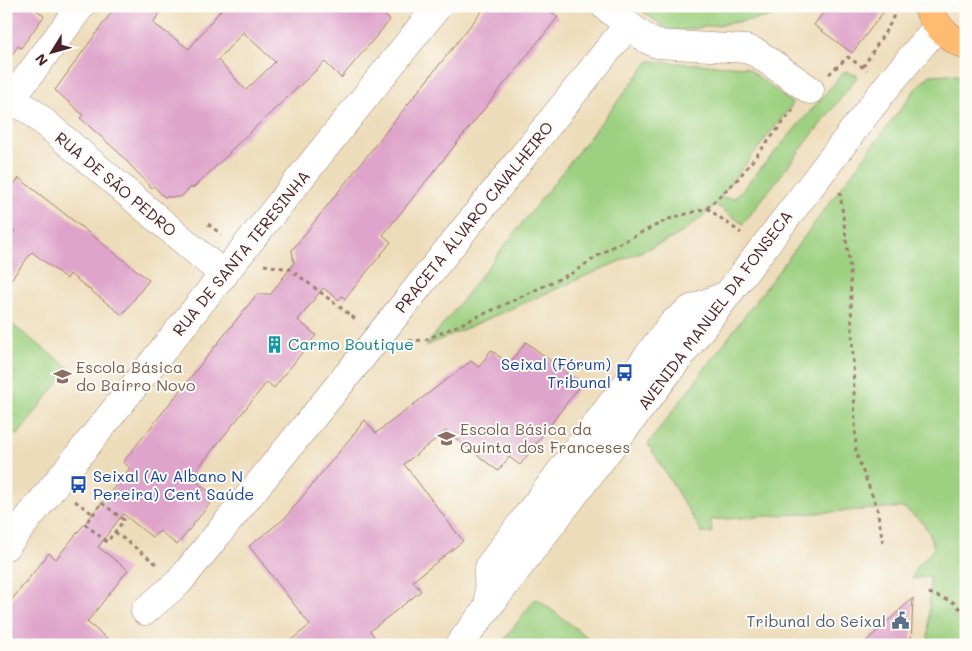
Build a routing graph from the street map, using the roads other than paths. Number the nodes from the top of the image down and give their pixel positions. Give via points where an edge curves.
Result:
1 (81, 6) edge
2 (438, 6) edge
3 (605, 6) edge
4 (932, 16) edge
5 (628, 25) junction
6 (966, 46) edge
7 (810, 90) road end
8 (8, 100) edge
9 (224, 275) junction
10 (6, 546) edge
11 (145, 611) dead end
12 (459, 645) edge

1 - 8 street
2 - 9 street, RUA DE SANTA TERESINHA
3 - 5 street
4 - 6 main road via 948,35
4 - 12 street, AVENIDA MANUEL DA FONSECA via 888,85
5 - 7 street via 656,44 757,52
5 - 11 street, PRACETA ÁLVARO CAVALHEIRO via 180,582
8 - 9 street, RUA DE SÃO PEDRO via 38,117
9 - 10 street, RUA DE SANTA TERESINHA

